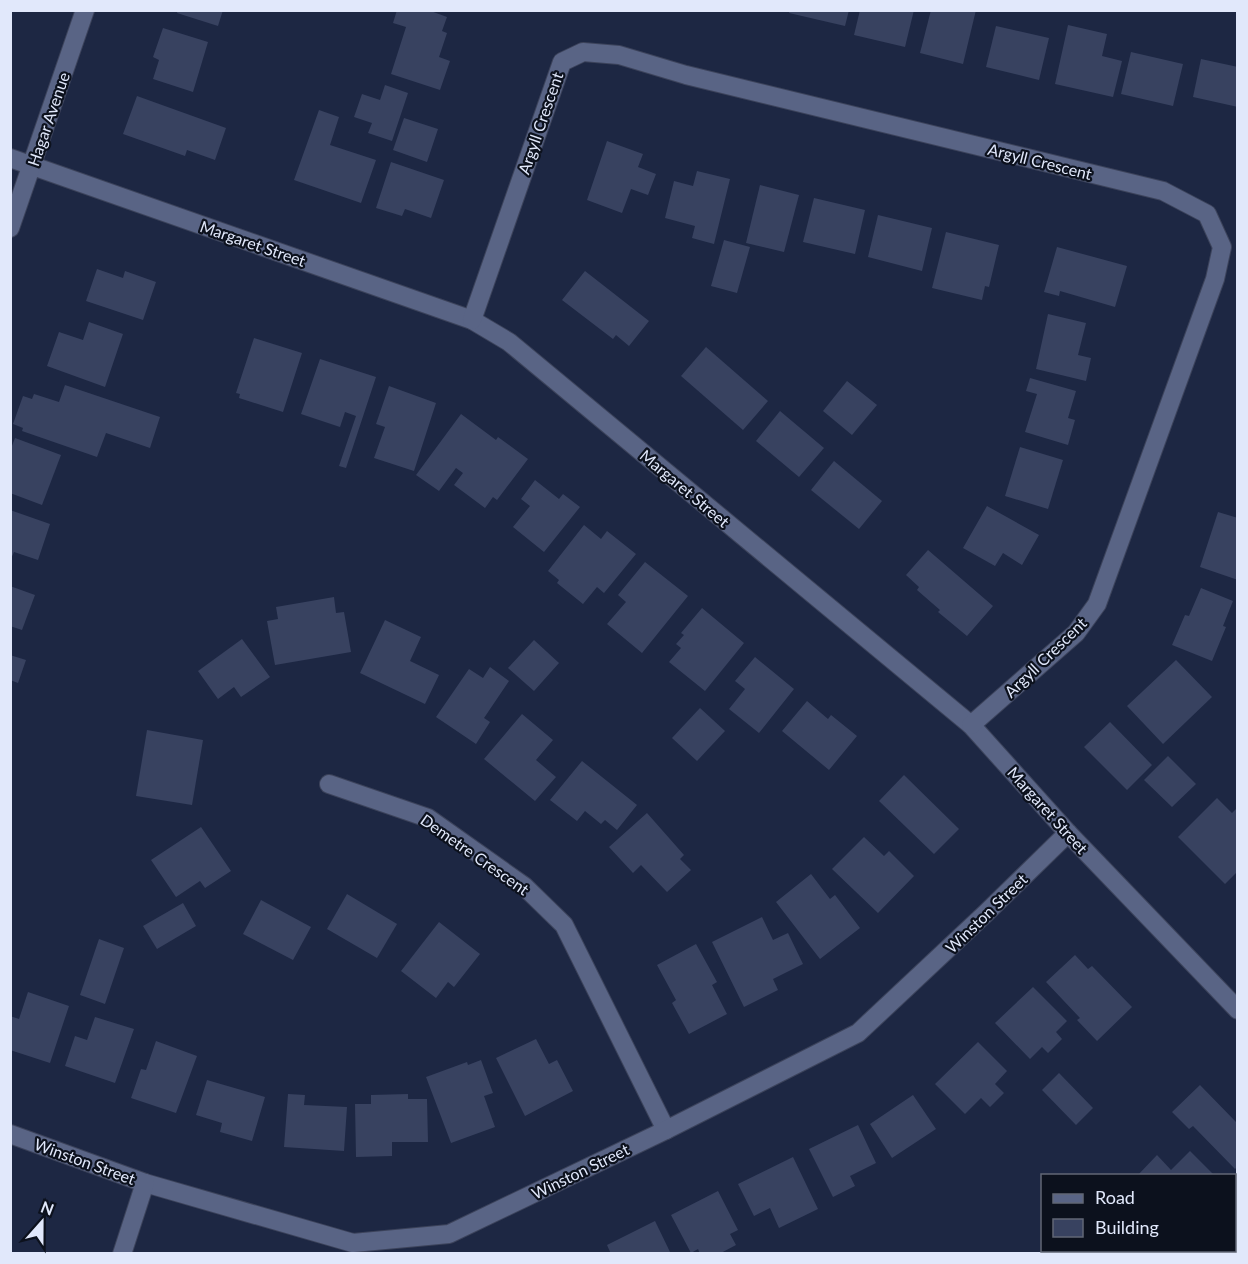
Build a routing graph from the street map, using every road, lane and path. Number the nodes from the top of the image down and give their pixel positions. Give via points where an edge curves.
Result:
1 (85, 10) edge
2 (10, 158) edge
3 (33, 165) junction
4 (10, 228) edge
5 (472, 320) junction
6 (971, 725) junction
7 (329, 784) dead end
8 (1068, 833) junction
9 (1238, 1010) edge
10 (666, 1130) junction
11 (10, 1134) edge
12 (145, 1183) junction
13 (122, 1254) edge

1 - 3 street, Hagar Avenue
2 - 3 street, Margaret Street
3 - 4 street, Hagar Avenue
3 - 5 street, Margaret Street
5 - 6 street, Margaret Street via 509,342
5 - 6 street, Argyll Crescent via 562,62 583,52 619,55 686,75 1163,191 1208,214 1222,247 1215,279 1097,604 1076,633
6 - 8 street, Margaret Street
7 - 10 street, Demetre Crescent via 428,818 524,886 564,925
8 - 9 street, Margaret Street
8 - 10 street, Winston Street via 858,1033
10 - 12 street, Winston Street via 449,1234 352,1243
11 - 12 street, Winston Street
12 - 13 street

